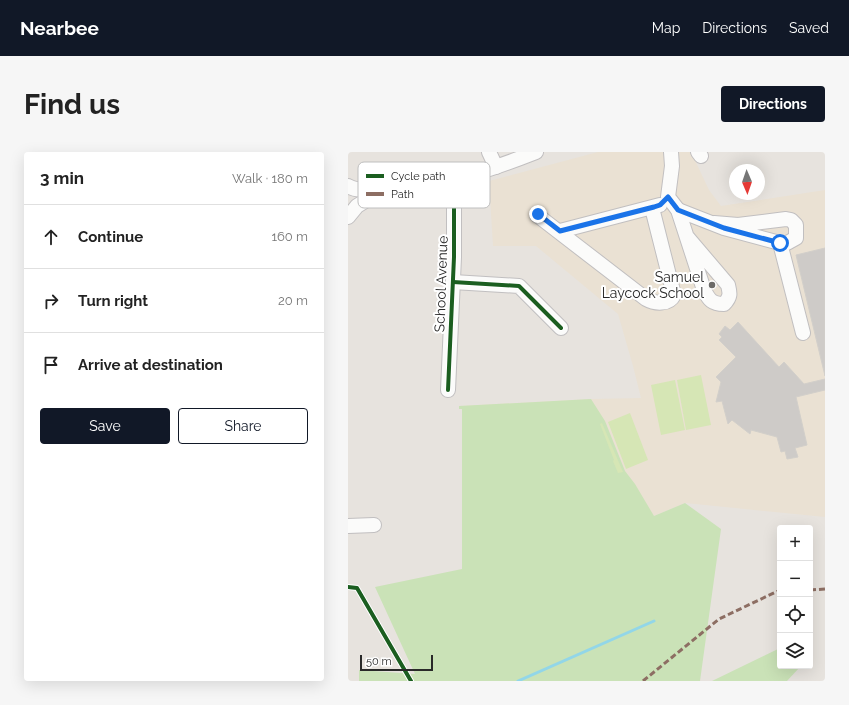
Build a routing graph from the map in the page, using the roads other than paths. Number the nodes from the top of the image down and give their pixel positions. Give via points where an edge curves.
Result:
1 (489, 152) edge
2 (536, 152) edge
3 (671, 152) edge
4 (680, 152) edge
5 (672, 166) junction
6 (496, 167) junction
7 (490, 169) edge
8 (348, 186) edge
9 (358, 190) edge
10 (668, 197) junction
11 (358, 205) edge
12 (454, 208) edge
13 (652, 208) junction
14 (678, 210) junction
15 (538, 214) dead end
16 (348, 217) edge
17 (714, 223) junction
18 (560, 231) junction
19 (688, 238) dead end
20 (780, 243) junction
21 (453, 282) junction
22 (561, 328) dead end
23 (803, 333) dead end
24 (448, 390) dead end
25 (374, 525) dead end
26 (348, 526) edge

1 - 6 street
2 - 6 street
3 - 5 street
4 - 5 street
5 - 10 street
6 - 7 street
8 - 9 street
10 - 13 street via 660,205
10 - 14 street
11 - 16 street
12 - 21 street, School Avenue
13 - 18 street
13 - 18 street via 674,295 669,301 655,303 646,299
14 - 17 street
14 - 19 street
15 - 18 street
17 - 20 street
17 - 20 street via 738,225 791,220 796,225 796,238 787,243
20 - 23 street
21 - 22 street via 519,286
21 - 24 street, School Avenue
25 - 26 street

